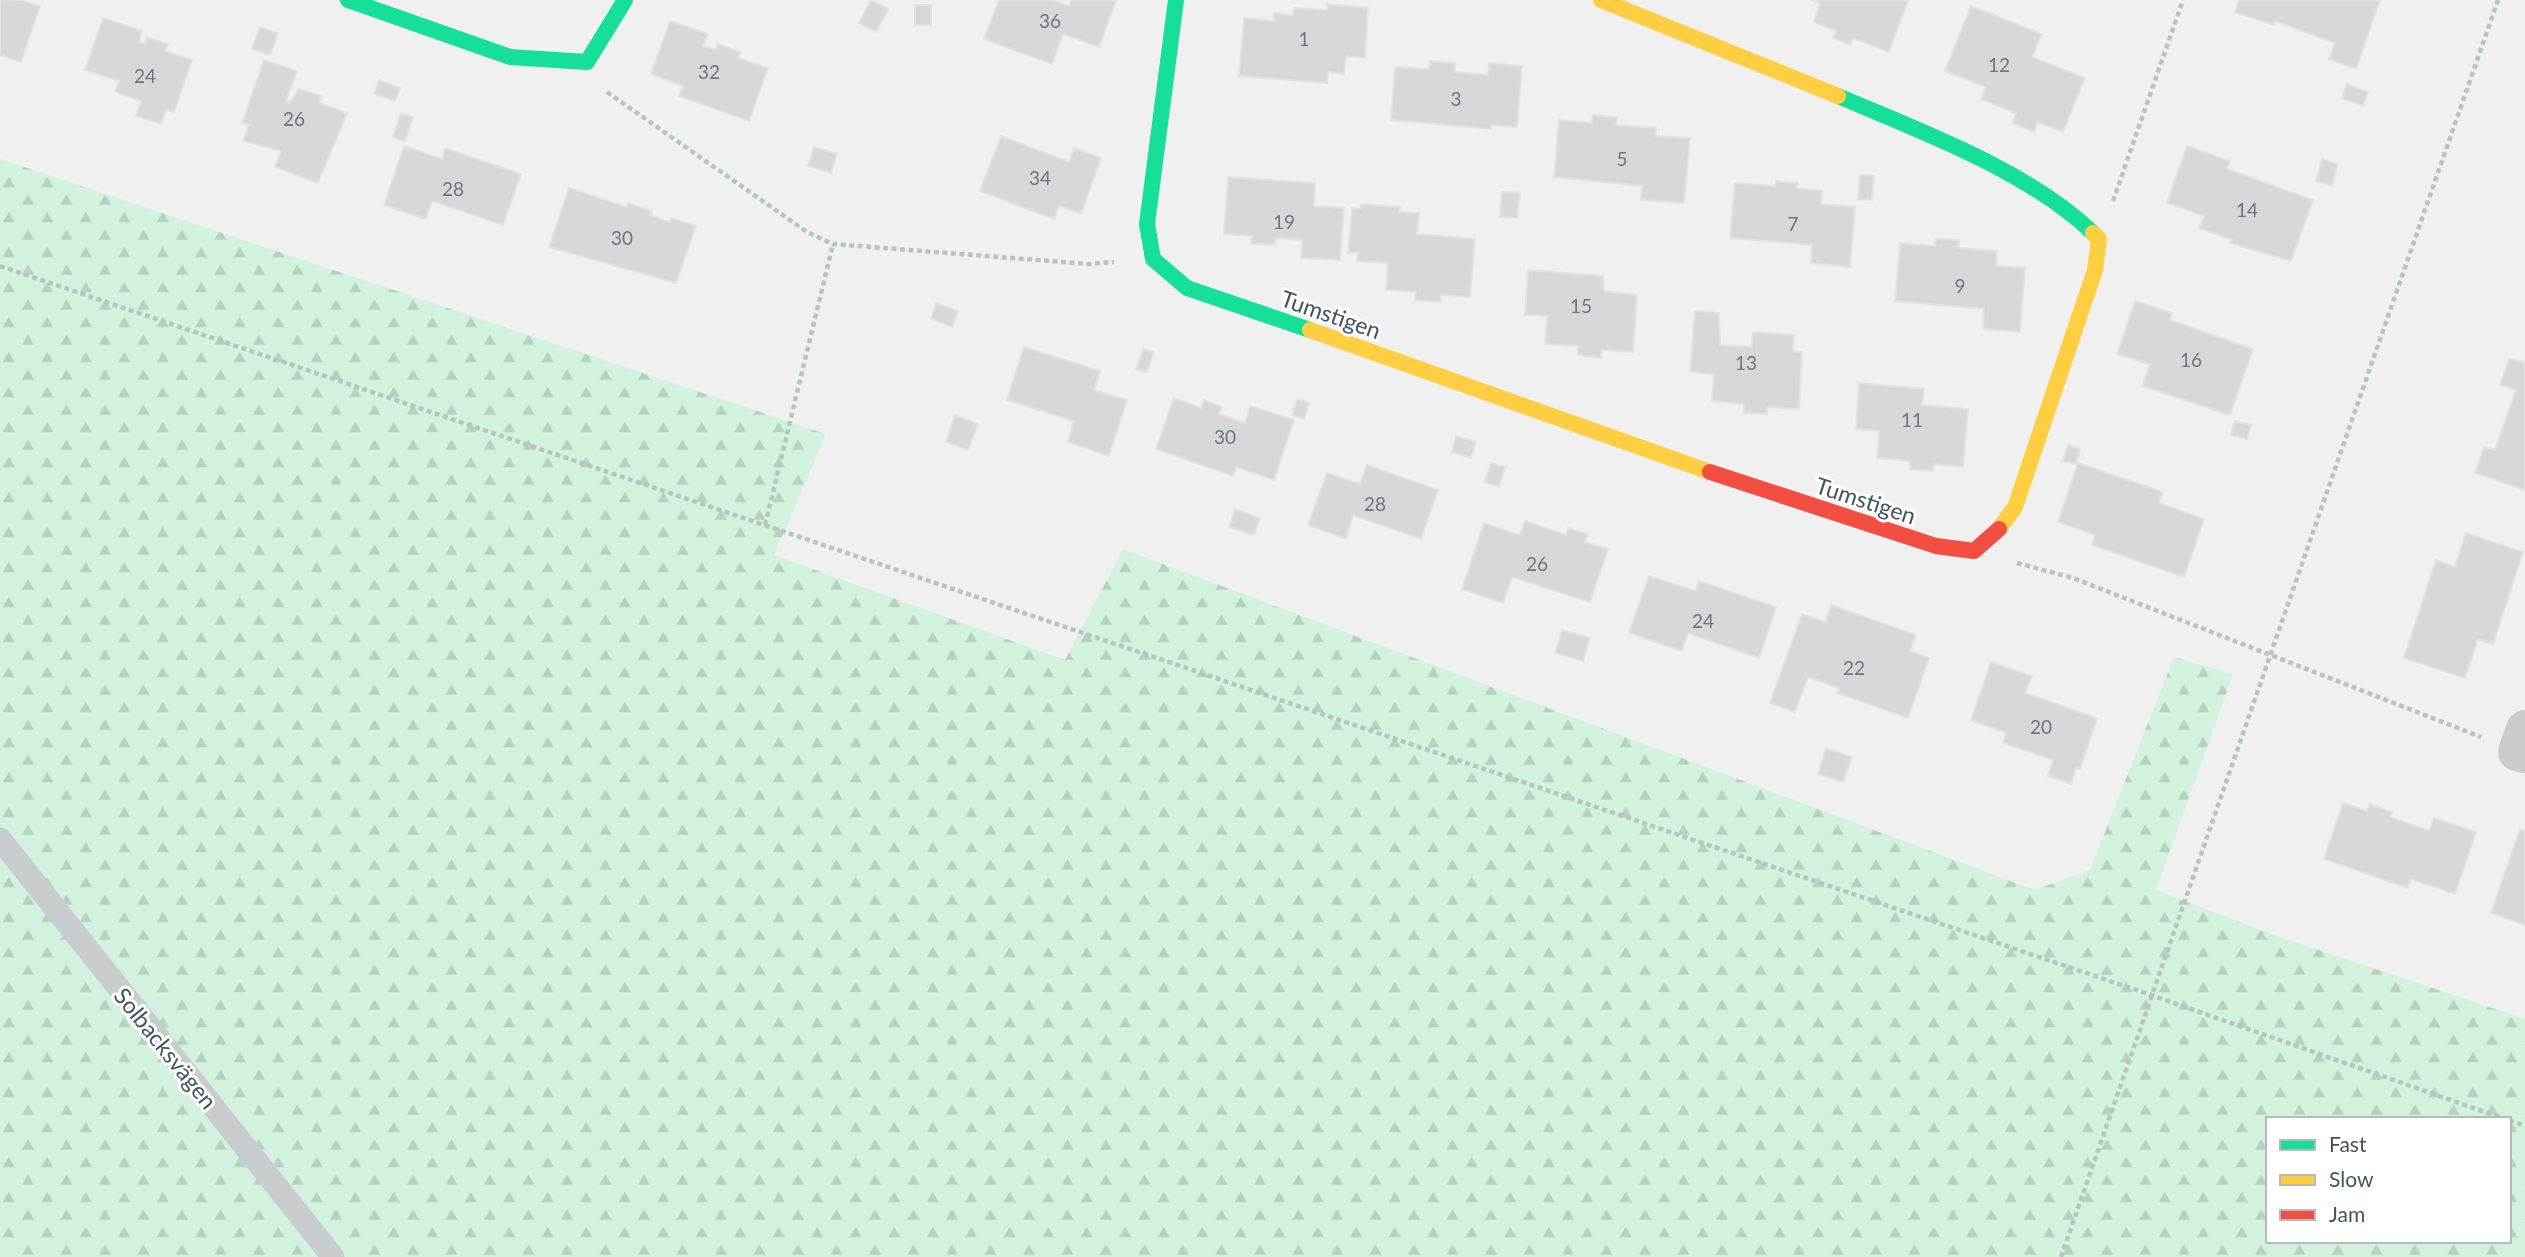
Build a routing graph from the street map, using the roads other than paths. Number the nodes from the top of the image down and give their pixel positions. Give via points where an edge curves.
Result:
1 (348, 0) edge
2 (625, 0) edge
3 (1176, 0) edge
4 (1601, 0) edge
5 (0, 839) edge
6 (333, 1257) edge

1 - 2 street via 510,57 587,62
3 - 4 street, Tumstigen via 1147,223 1153,259 1187,289 1651,453 1936,547 1974,551 2015,507 2095,270 2099,239 2075,214 2010,175 1832,91
5 - 6 lane, Solbacksvägen

